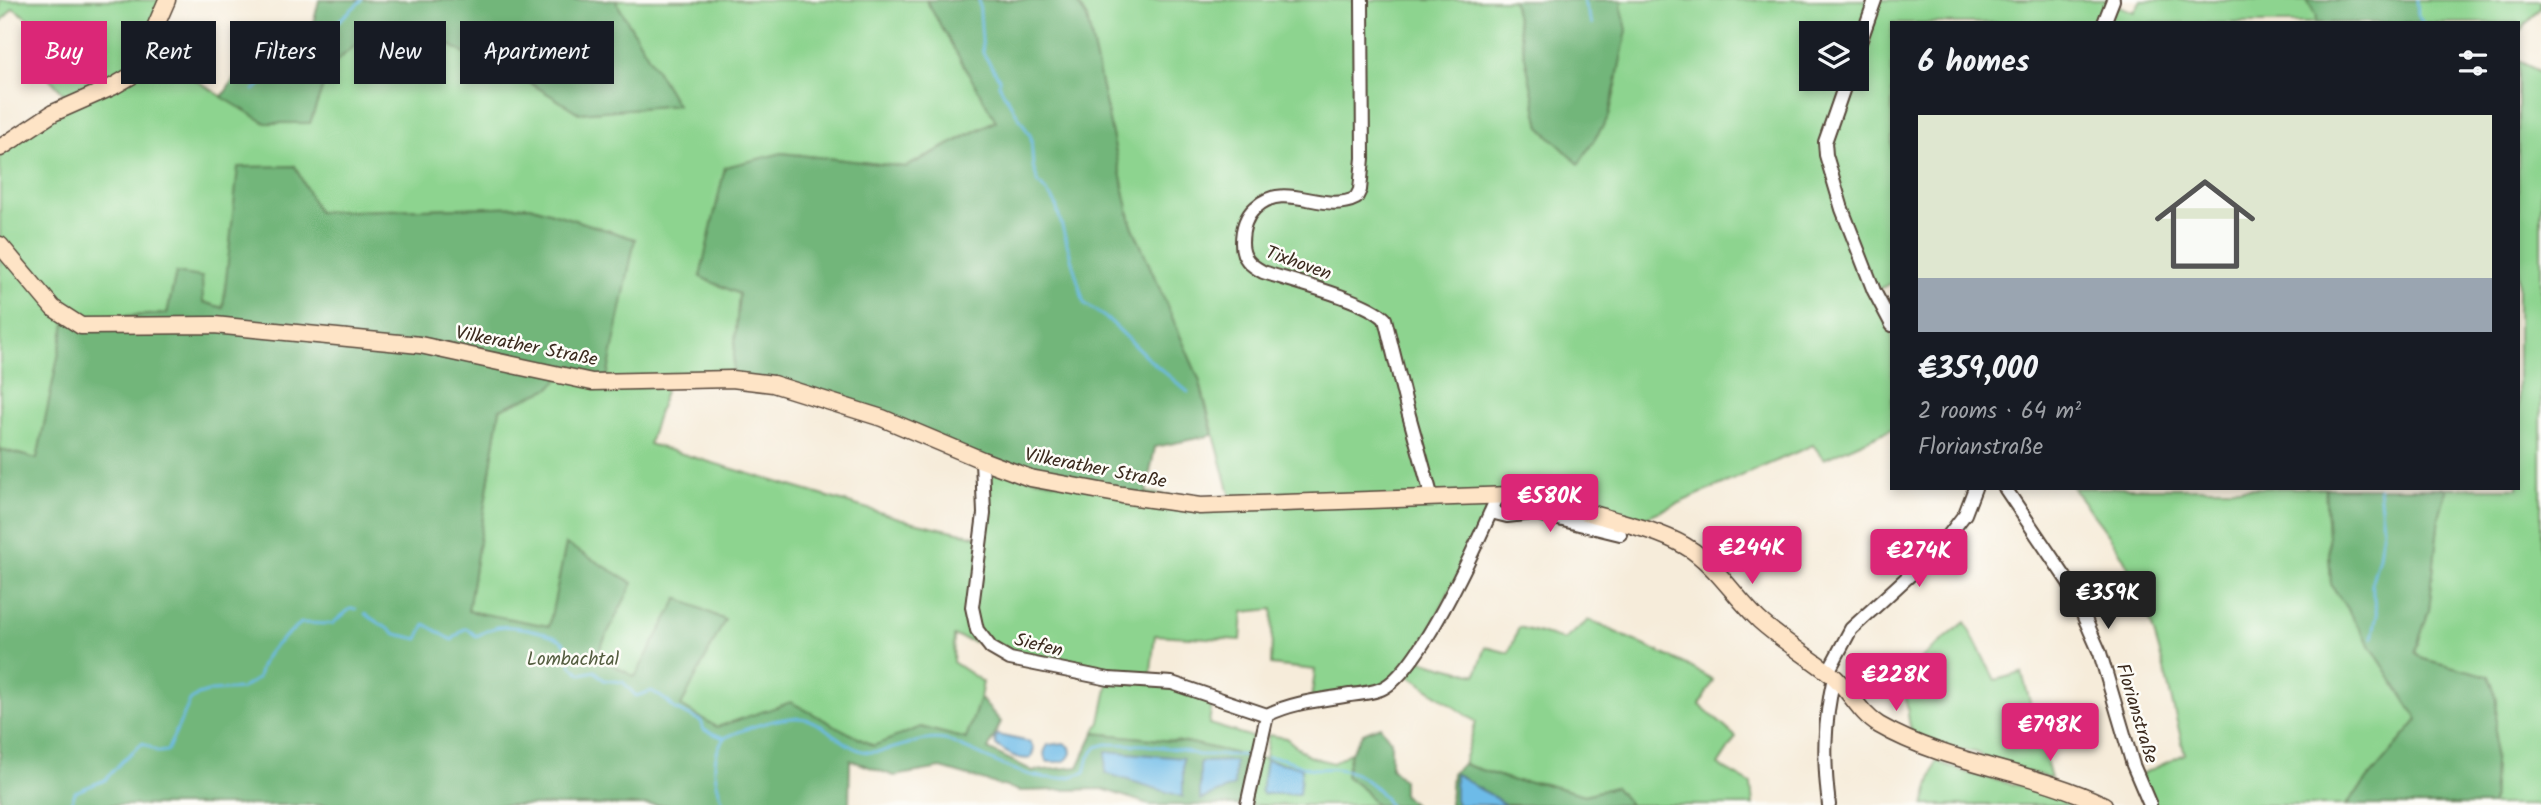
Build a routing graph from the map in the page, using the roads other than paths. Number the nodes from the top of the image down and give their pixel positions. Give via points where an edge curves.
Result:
1 (167, 0) edge
2 (1362, 0) edge
3 (1875, 0) edge
4 (2113, 0) edge
5 (1868, 21) edge
6 (2105, 21) edge
7 (1843, 91) edge
8 (0, 148) edge
9 (0, 245) edge
10 (1890, 320) edge
11 (982, 460) junction
12 (1974, 490) edge
13 (2006, 490) edge
14 (1498, 495) junction
15 (1432, 498) junction
16 (1491, 512) junction
17 (1614, 536) dead end
18 (1831, 674) junction
19 (1267, 715) junction
20 (1247, 805) edge
21 (1829, 805) edge
22 (2104, 805) edge
23 (2150, 805) edge

1 - 8 street via 131,76 53,113
2 - 15 street, Tixhoven via 1360,190 1356,198 1342,202 1295,196 1266,200 1245,220 1242,246 1249,265 1361,305 1385,319
3 - 5 street
4 - 6 street
7 - 10 street via 1827,134 1826,155 1842,209
9 - 11 street, Vilkerather Straße via 53,308 80,326 214,325 419,345 592,382 732,379 773,384 882,418
11 - 15 street, Vilkerather Straße via 1030,478 1200,506
11 - 19 street, Siefen via 984,514 972,607 977,630 991,648 1010,659 1109,679 1172,683
12 - 18 street via 1949,535 1851,629
13 - 23 street, Florianstraße via 2069,583 2100,653 2133,765
14 - 15 street, Vilkerather Straße
14 - 16 street
14 - 18 street, Vilkerather Straße via 1546,502 1676,542 1710,566 1762,622
16 - 17 street via 1507,516 1534,513
16 - 19 street via 1427,638 1404,672 1381,689 1289,706
18 - 21 street via 1824,744
18 - 22 street, Vilkerather Straße via 1871,720 1912,742 2052,783
19 - 20 street

